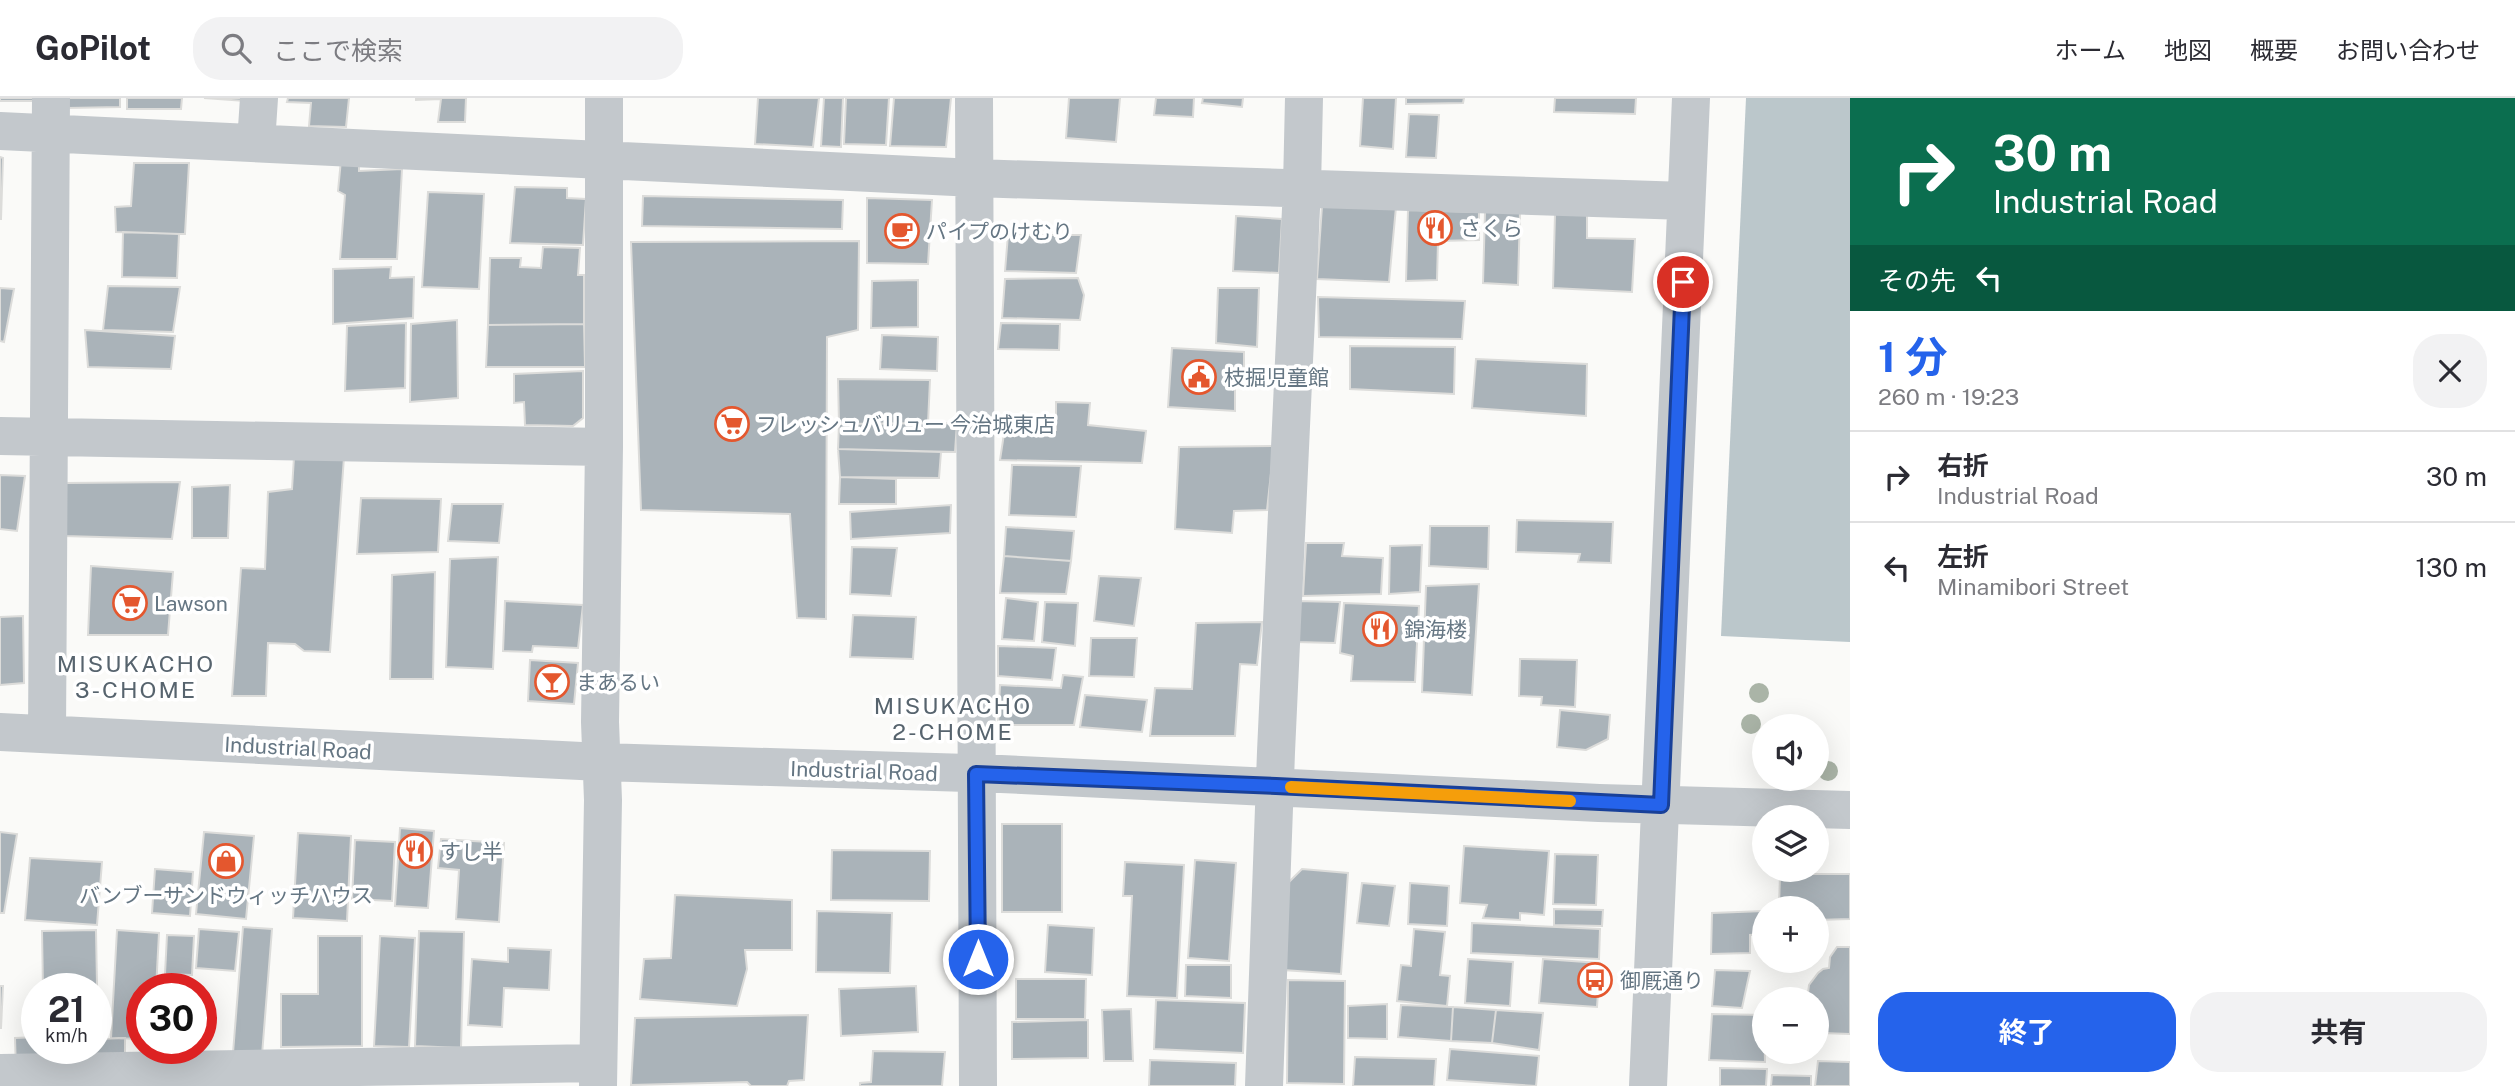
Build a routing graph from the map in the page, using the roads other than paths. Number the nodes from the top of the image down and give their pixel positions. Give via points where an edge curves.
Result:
1 (259, 98) edge
2 (604, 98) edge
3 (974, 98) edge
4 (1304, 98) edge
5 (1691, 98) edge
6 (50, 115) edge
7 (0, 131) edge
8 (256, 143) junction
9 (603, 161) junction
10 (975, 178) junction
11 (1302, 187) junction
12 (1686, 201) junction
13 (0, 436) edge
14 (47, 437) junction
15 (604, 447) junction
16 (0, 732) edge
17 (47, 733) junction
18 (601, 762) junction
19 (976, 774) junction
20 (1276, 786) junction
21 (1661, 805) junction
22 (1850, 810) edge
23 (0, 1073) edge
24 (598, 1074) edge
25 (978, 1086) edge
26 (1264, 1086) edge
27 (1648, 1086) edge

1 - 8 street
2 - 9 street
3 - 10 street
4 - 11 street
5 - 12 street
6 - 7 street
6 - 8 street
6 - 14 street
8 - 9 street
9 - 10 street
9 - 15 street
10 - 11 street
10 - 19 street
11 - 12 street
11 - 20 street
12 - 21 street
13 - 14 street
14 - 15 street
14 - 17 street
15 - 18 street
16 - 17 street, Industrial Road
17 - 18 street, Industrial Road
18 - 19 street, Industrial Road
18 - 24 street
19 - 20 street, Industrial Road
19 - 25 street
20 - 21 street, Industrial Road
20 - 26 street
21 - 22 street, Industrial Road
21 - 27 street
23 - 24 street

